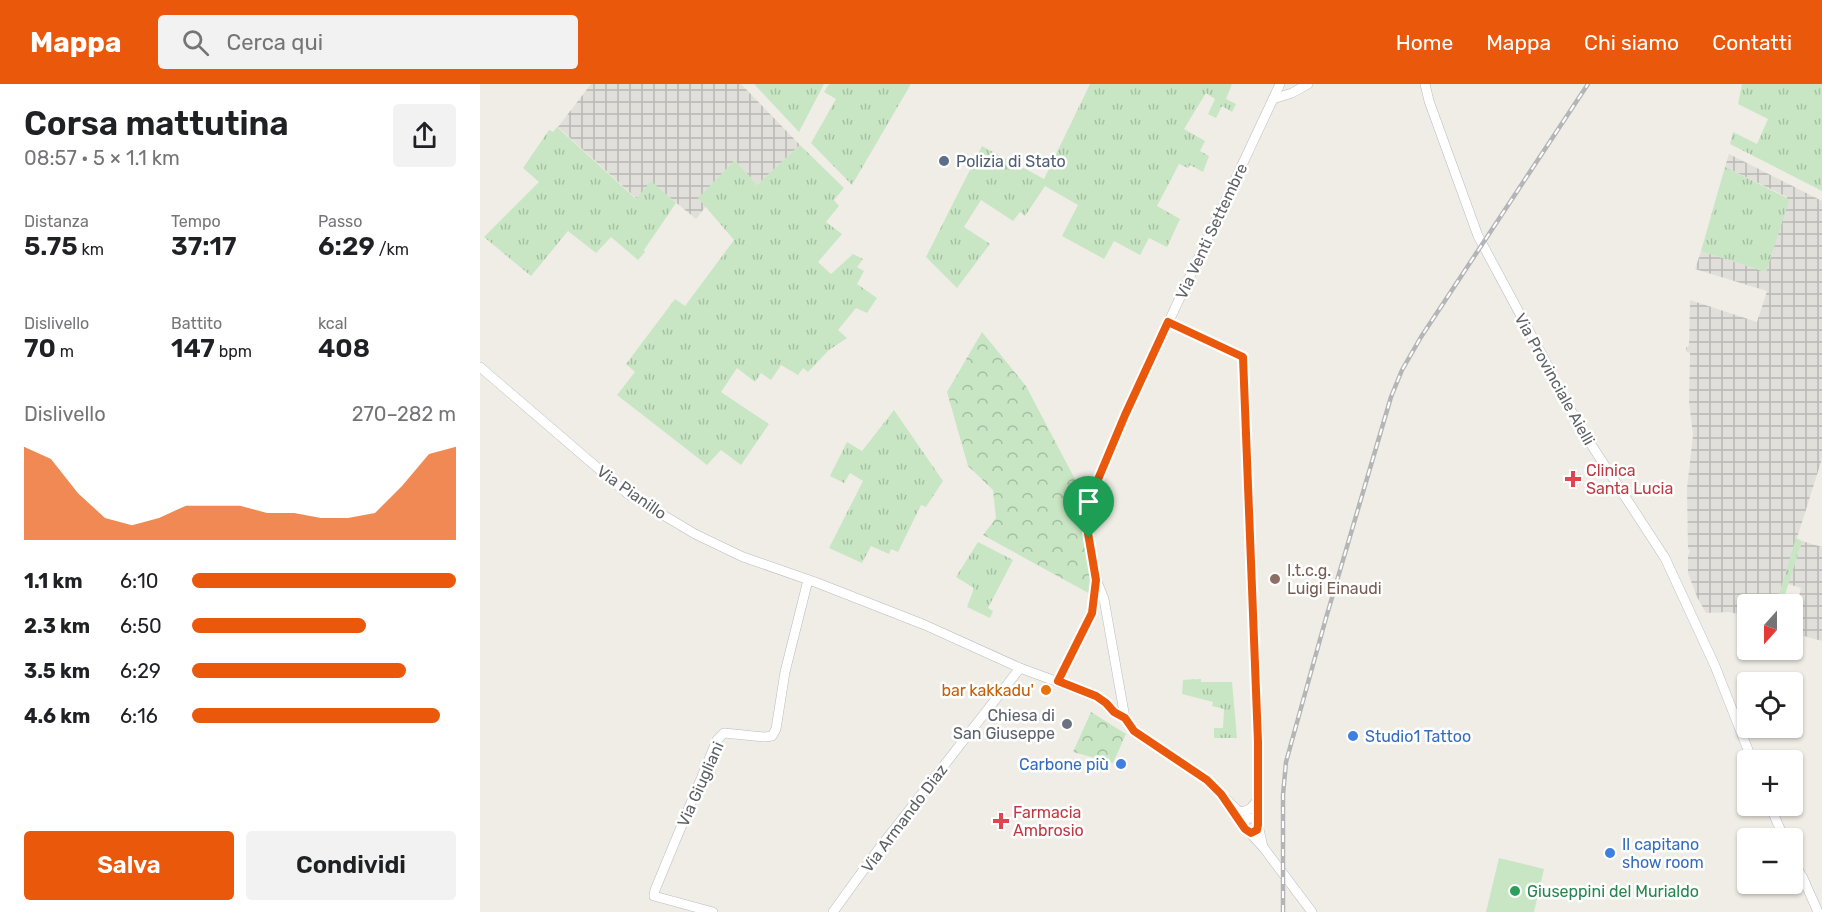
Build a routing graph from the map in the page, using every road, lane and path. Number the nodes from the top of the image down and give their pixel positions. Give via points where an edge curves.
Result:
1 (1280, 84) edge
2 (1308, 84) edge
3 (1425, 84) edge
4 (1273, 99) junction
5 (1168, 322) junction
6 (480, 367) edge
7 (808, 580) junction
8 (1096, 580) junction
9 (1020, 668) junction
10 (1058, 681) junction
11 (1125, 718) junction
12 (1748, 750) edge
13 (1221, 794) junction
14 (1259, 796) junction
15 (1258, 825) junction
16 (1246, 830) junction
17 (1263, 847) junction
18 (1803, 878) edge
19 (714, 912) edge
20 (833, 912) edge
21 (1312, 912) edge
22 (1818, 912) edge

1 - 4 main road, Via Venti Settembre
2 - 4 main road
3 - 12 main road, Via Provinciale Aielli via 1484,249 1552,379 1665,558 1715,666
4 - 5 main road, Via Venti Settembre
5 - 8 main road, Via Venti Settembre via 1091,496 1088,533
5 - 14 main road via 1243,357
6 - 7 main road, Via Pianillo via 628,494 695,534
7 - 9 main road, Via Pianillo via 925,625
7 - 19 main road, Via Giugliani via 785,672 776,729 772,736 723,733 717,740 654,896
8 - 10 main road via 1092,613
8 - 11 main road via 1104,599
9 - 10 main road, Via Pianillo
9 - 20 main road, Via Armando Diaz
10 - 11 main road, Via Pianillo via 1096,696
11 - 13 main road, Via Pianillo via 1134,731 1207,780
13 - 14 main road via 1240,812 1253,806
13 - 16 main road
14 - 15 main road
15 - 16 main road via 1256,831
15 - 17 main road
16 - 17 main road
17 - 21 main road
18 - 22 main road

